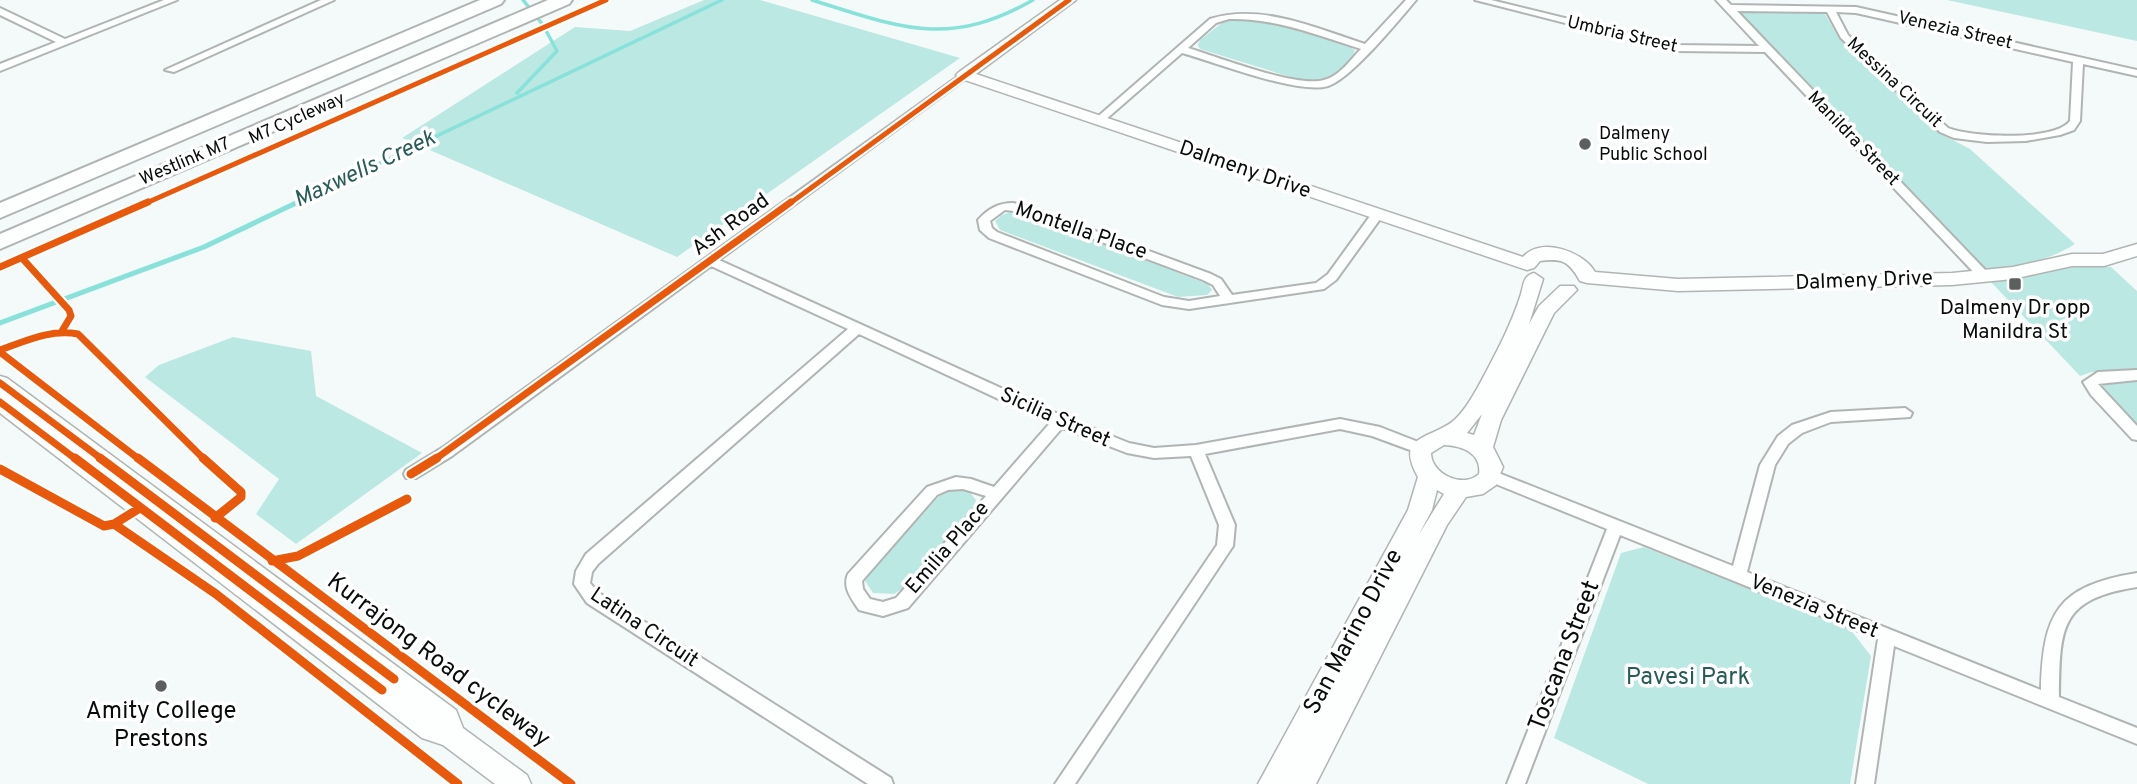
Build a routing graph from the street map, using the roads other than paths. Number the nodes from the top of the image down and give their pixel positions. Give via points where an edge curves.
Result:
1 (172, 0) edge
2 (329, 0) edge
3 (542, 0) edge
4 (563, 0) edge
5 (1069, 0) edge
6 (1411, 0) edge
7 (1480, 0) edge
8 (485, 2) edge
9 (1725, 4) edge
10 (1829, 8) junction
11 (0, 11) edge
12 (473, 35) junction
13 (65, 43) junction
14 (1367, 47) junction
15 (1181, 49) junction
16 (1767, 49) junction
17 (2078, 59) junction
18 (0, 68) edge
19 (170, 70) dead end
20 (2137, 72) edge
21 (964, 75) junction
22 (1100, 119) junction
23 (0, 209) edge
24 (1377, 215) junction
25 (0, 241) edge
26 (2137, 250) edge
27 (710, 261) junction
28 (1530, 272) junction
29 (1985, 276) junction
30 (1587, 277) junction
31 (1567, 290) junction
32 (1228, 298) junction
33 (856, 329) junction
34 (2137, 375) edge
35 (0, 383) edge
36 (0, 402) edge
37 (1905, 413) dead end
38 (1060, 421) junction
39 (2137, 435) edge
40 (1442, 437) junction
41 (1421, 449) junction
42 (1481, 449) junction
43 (1196, 450) junction
44 (411, 474) dead end
45 (1429, 476) junction
46 (1491, 476) junction
47 (1460, 489) junction
48 (995, 494) junction
49 (1615, 528) junction
50 (1738, 576) junction
51 (2137, 580) edge
52 (1887, 637) junction
53 (2050, 701) junction
54 (452, 736) junction
55 (2137, 736) edge
56 (517, 784) edge
57 (884, 784) edge
58 (1064, 784) edge
59 (1272, 784) edge
60 (1301, 784) edge
61 (1516, 784) edge
62 (1866, 784) edge

1 - 13 street
2 - 19 street
3 - 12 highway
4 - 12 highway, Westlink M7
5 - 21 street, Ash Road
6 - 14 street
7 - 16 street, Umbria Street via 1675,48
8 - 23 highway, Westlink M7
9 - 10 street, Venezia Street
9 - 16 street, Manildra Street
10 - 17 street, Venezia Street via 1889,16
10 - 17 street, Messina Circuit via 1844,36 1944,130 1961,137 2046,136 2070,128 2075,121
11 - 13 street
12 - 25 highway, Westlink M7
13 - 18 street
14 - 15 street via 1235,14 1213,20
14 - 15 street via 1337,79 1310,85
15 - 22 street
16 - 29 street, Manildra Street
17 - 20 street, Venezia Street
21 - 22 street, Dalmeny Drive
21 - 27 street, Ash Road
22 - 24 street, Dalmeny Drive
24 - 28 street, Dalmeny Drive
24 - 32 street, Montella Place via 1332,277 1320,286
26 - 29 street, Dalmeny Drive via 2104,260 2072,260
27 - 33 street, Sicilia Street
27 - 44 street, Ash Road
28 - 30 street via 1534,256 1559,254 1576,261
28 - 31 street, Dalmeny Drive via 1549,287
28 - 40 street via 1527,310 1474,410 1462,425
29 - 30 street, Dalmeny Drive via 1702,285 1632,284
30 - 31 street via 1579,287
31 - 42 street via 1546,310 1490,419
32 - 32 street, Montella Place via 1189,305 1162,300 993,235 984,220 1006,205 1026,209 1207,277 1217,282
33 - 38 street, Sicilia Street
33 - 57 street, Latina Circuit via 592,559 582,584 593,598
34 - 39 street via 2098,377 2090,382
35 - 54 street via 446,718
36 - 54 street via 432,729
37 - 50 street via 1828,418 1802,427 1780,444 1768,465
38 - 43 street, Sicilia Street via 1127,448 1154,453
38 - 48 street, Emilia Place
40 - 41 street
40 - 42 street via 1462,439
41 - 43 street, Sicilia Street via 1375,431 1340,424
41 - 45 street via 1420,462
42 - 46 street via 1491,462
43 - 58 street via 1227,525 1225,546
45 - 47 street
45 - 59 street, San Marino Drive via 1420,510
46 - 47 street via 1476,488
46 - 49 street, Venezia Street
47 - 60 street, San Marino Drive via 1438,520
48 - 48 street, Emilia Place via 902,603 883,609 865,605 854,579 932,491 958,482
49 - 50 street, Venezia Street
49 - 61 street, Toscana Street
50 - 52 street, Venezia Street
51 - 53 street via 2096,590 2074,603 2062,618 2054,633
52 - 53 street, Venezia Street
52 - 62 street
53 - 55 street, Venezia Street
54 - 56 street

